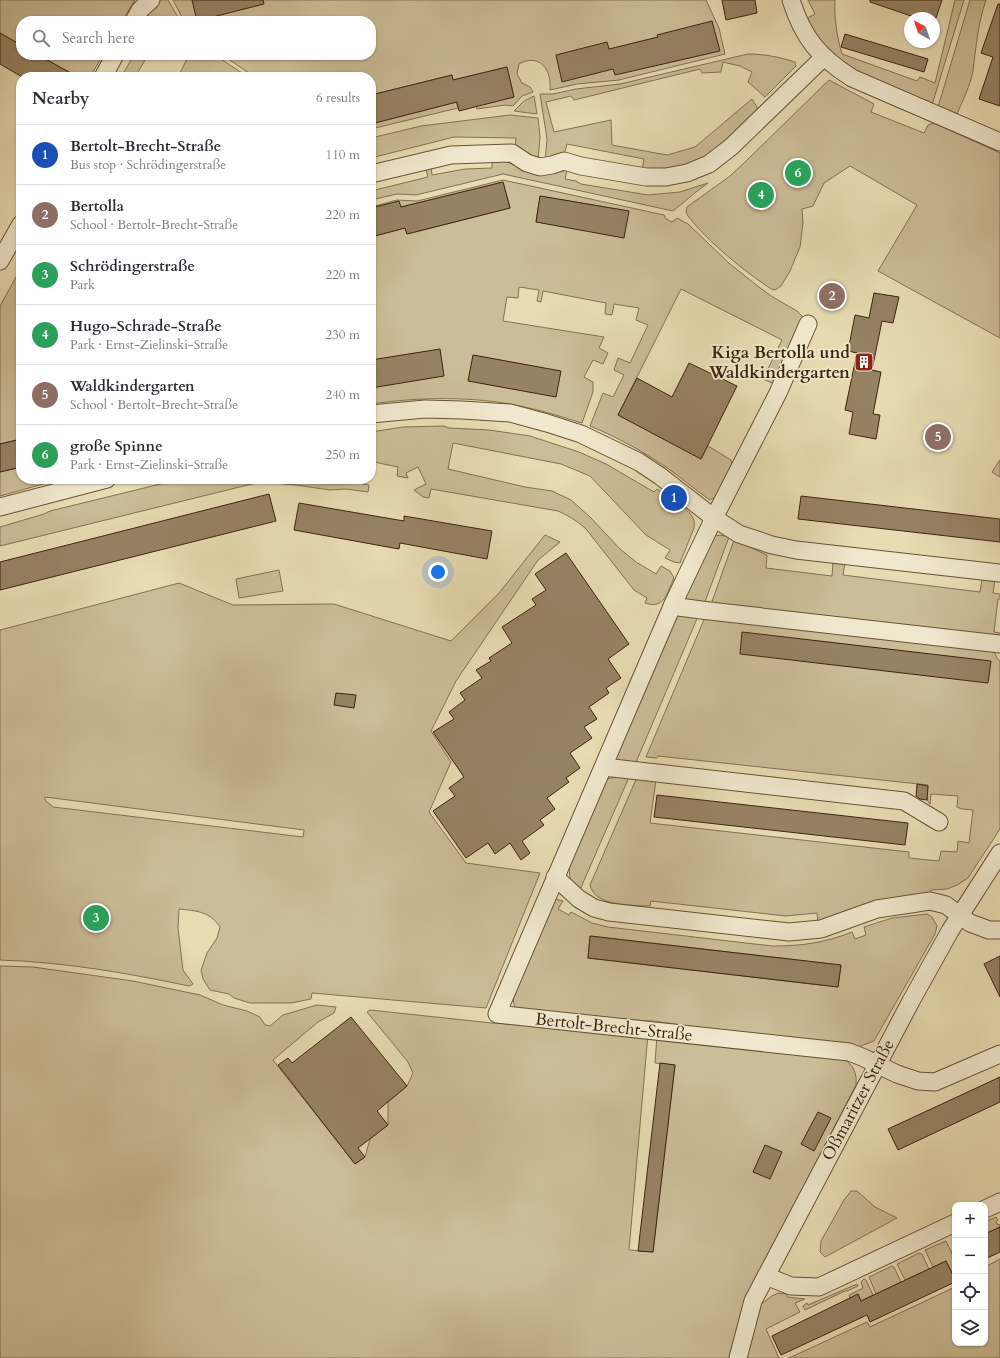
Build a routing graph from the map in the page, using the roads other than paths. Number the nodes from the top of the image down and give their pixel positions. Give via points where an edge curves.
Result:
1 (151, 0) edge
2 (791, 0) edge
3 (137, 16) edge
4 (823, 58) junction
5 (112, 60) edge
6 (106, 72) edge
7 (1000, 142) edge
8 (376, 173) edge
9 (16, 244) edge
10 (0, 261) edge
11 (808, 324) dead end
12 (376, 414) edge
13 (89, 484) edge
14 (0, 507) edge
15 (714, 518) junction
16 (1000, 573) edge
17 (673, 604) junction
18 (1000, 644) edge
19 (604, 767) junction
20 (939, 822) dead end
21 (1000, 853) edge
22 (555, 877) junction
23 (960, 915) junction
24 (1000, 930) edge
25 (1000, 1054) edge
26 (877, 1064) junction
27 (1000, 1202) edge
28 (988, 1208) edge
29 (952, 1224) edge
30 (766, 1276) junction
31 (738, 1358) edge

1 - 3 street
2 - 4 street via 808,40
4 - 7 street via 852,78
4 - 8 street via 732,147 709,164 687,173 646,177 564,161 540,167 527,163 512,153 451,155
5 - 6 street
9 - 10 street
11 - 15 street, Bertolt-Brecht-Straße via 778,393
12 - 15 street via 425,409 462,410 510,413 547,423 581,434 639,462
13 - 14 street
15 - 16 street via 739,534 772,546
15 - 17 street, Bertolt-Brecht-Straße
17 - 18 street via 701,610
17 - 19 street, Bertolt-Brecht-Straße
19 - 20 street via 904,801
19 - 22 street, Bertolt-Brecht-Straße
21 - 23 street, Oßmaritzer Straße
22 - 23 street via 579,900 609,912 788,932 821,929 877,909 930,901 946,905
22 - 26 street, Bertolt-Brecht-Straße via 497,1014 849,1052
23 - 24 street via 970,923 989,930
23 - 26 street, Oßmaritzer Straße
25 - 26 street via 935,1082 918,1081
26 - 30 street, Oßmaritzer Straße
27 - 28 street
29 - 30 street via 819,1287 791,1286
30 - 31 street, Oßmaritzer Straße via 753,1301

